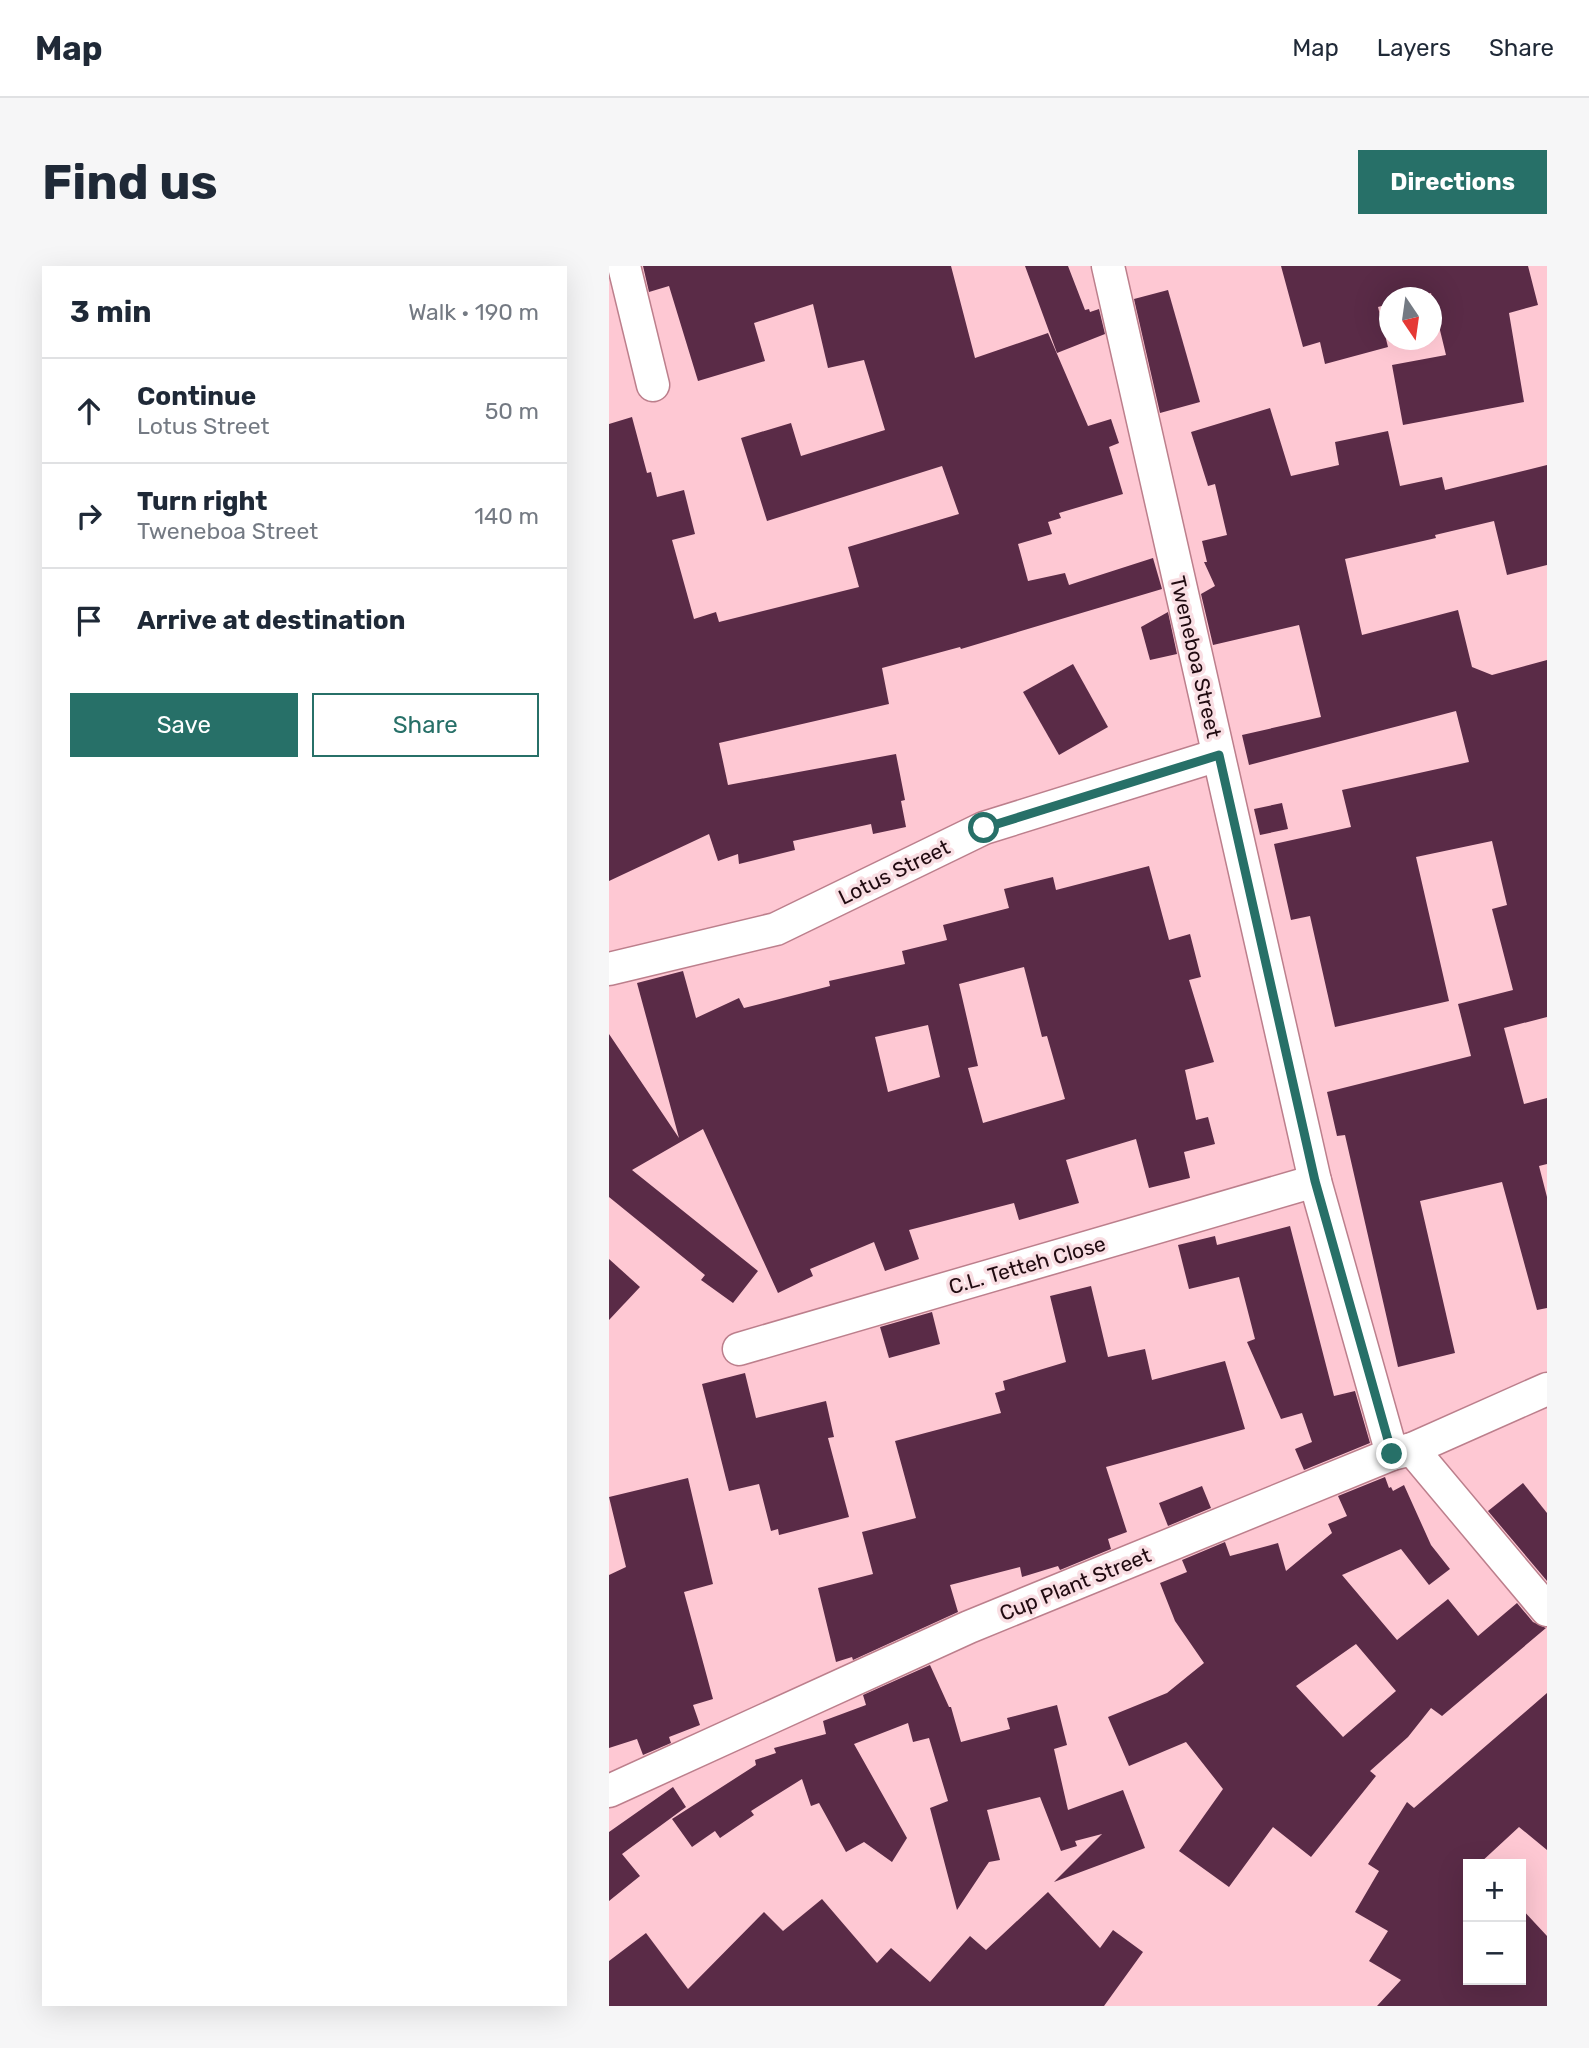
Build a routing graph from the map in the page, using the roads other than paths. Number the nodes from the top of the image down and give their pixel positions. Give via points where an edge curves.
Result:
1 (624, 266) edge
2 (1108, 266) edge
3 (653, 385) dead end
4 (1219, 755) junction
5 (609, 969) edge
6 (1315, 1181) junction
7 (739, 1349) dead end
8 (1547, 1389) edge
9 (1402, 1451) junction
10 (1547, 1610) edge
11 (609, 1791) edge

1 - 3 street
2 - 4 street, Tweneboa Street
4 - 5 street, Lotus Street via 984,828 776,929
4 - 6 street, Tweneboa Street
6 - 7 street, C.L. Tetteh Close
6 - 9 street, Tweneboa Street
8 - 9 street, Cup Plant Street
9 - 10 street
9 - 11 street, Cup Plant Street via 969,1628

